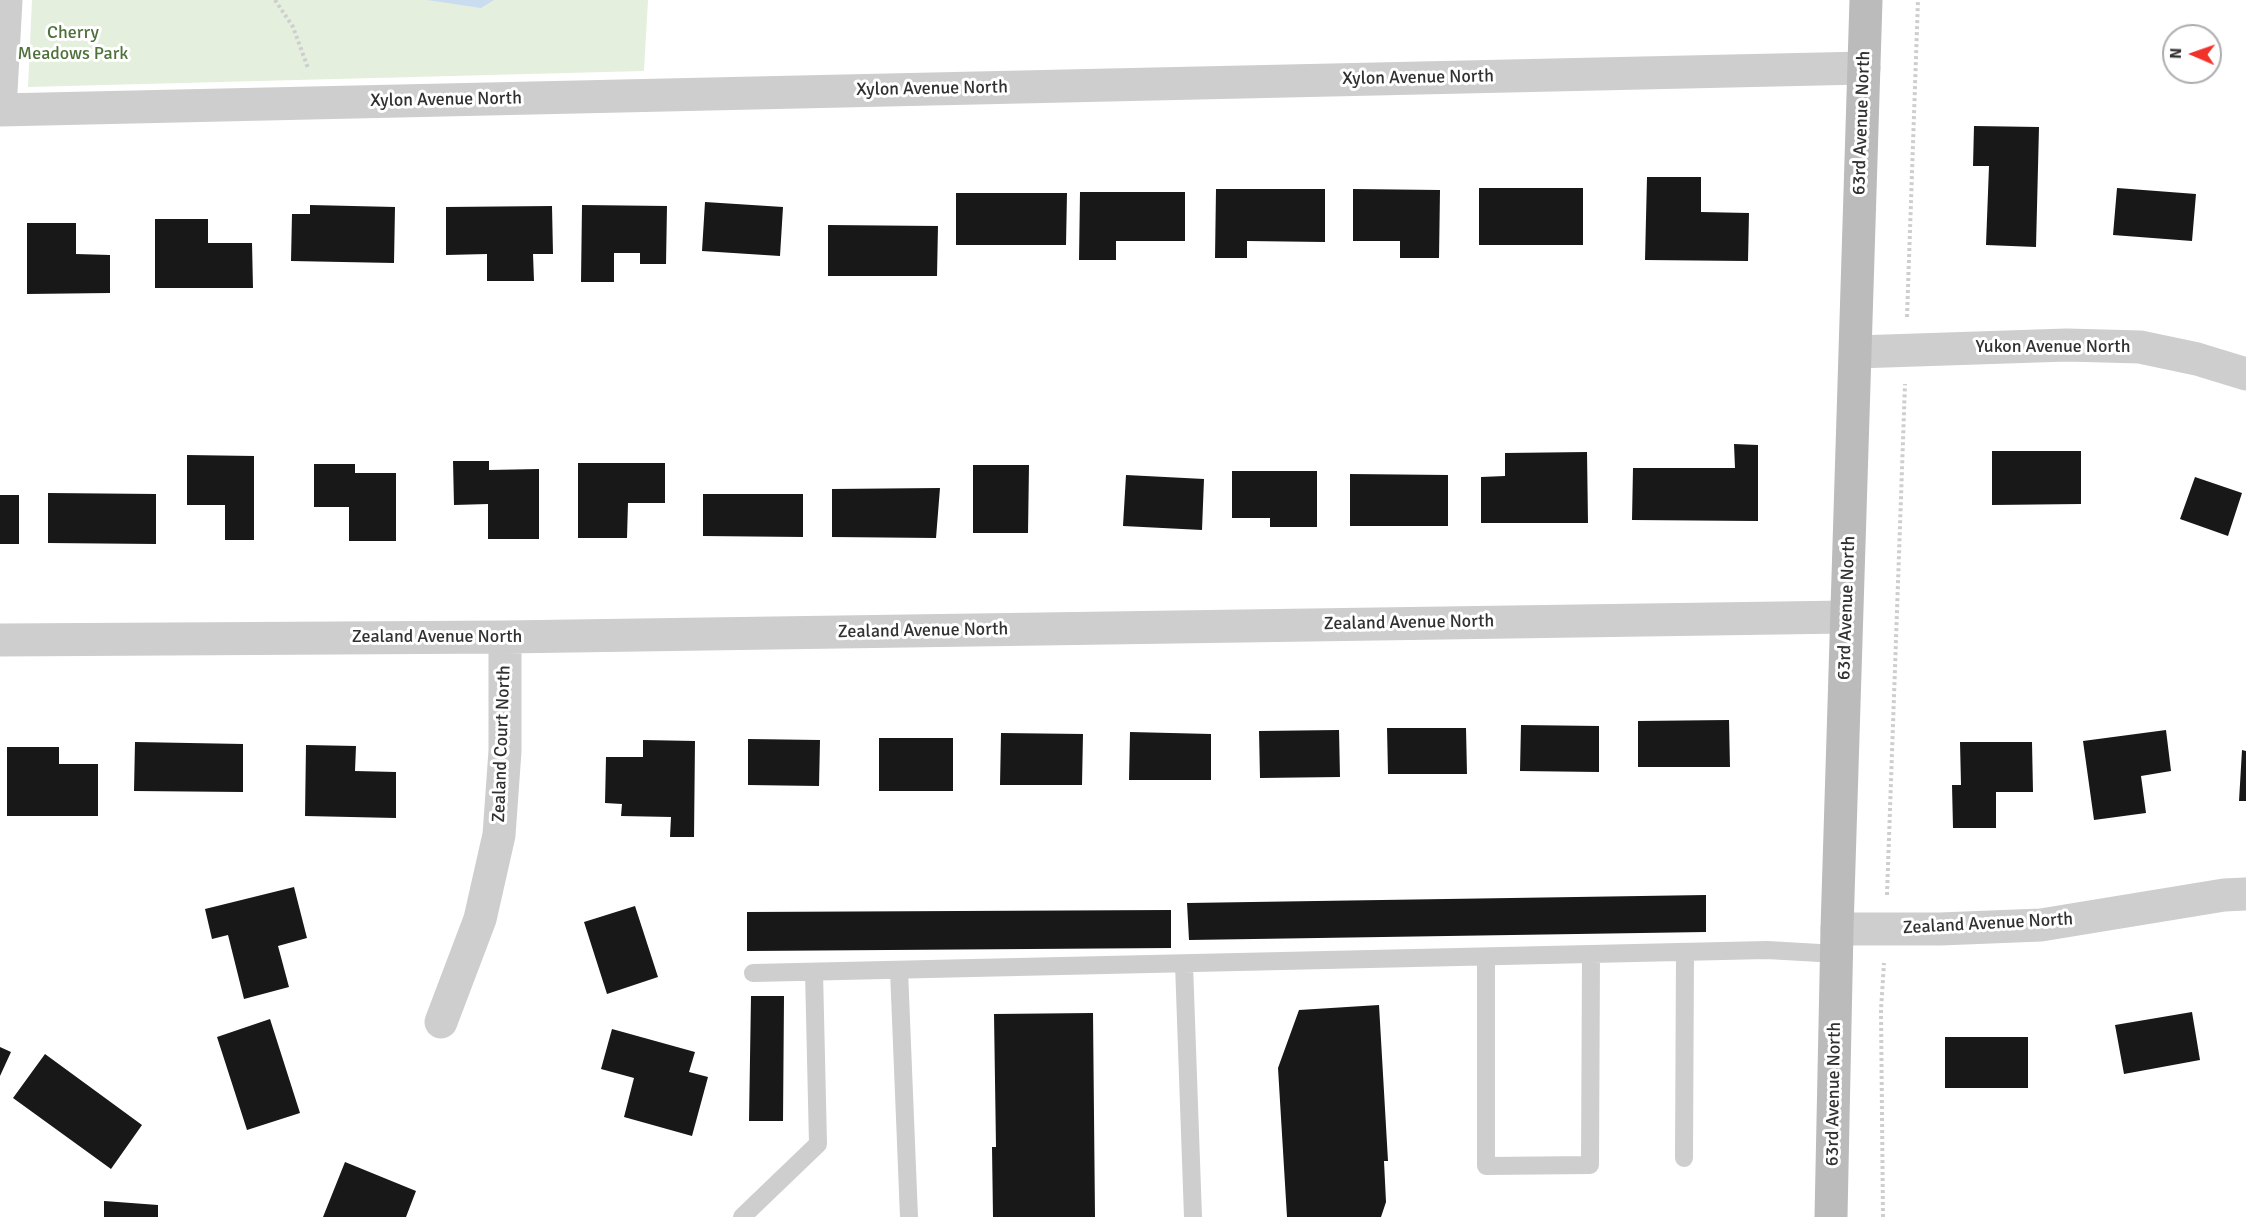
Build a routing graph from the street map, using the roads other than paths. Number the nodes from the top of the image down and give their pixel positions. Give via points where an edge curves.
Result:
1 (6, 0) edge
2 (1866, 0) edge
3 (1864, 68) junction
4 (0, 110) edge
5 (1856, 352) junction
6 (2246, 374) edge
7 (1846, 617) junction
8 (505, 637) junction
9 (0, 640) edge
10 (2246, 894) edge
11 (1837, 942) junction
12 (1685, 952) junction
13 (1590, 954) junction
14 (1486, 957) junction
15 (1184, 964) junction
16 (899, 970) junction
17 (814, 972) junction
18 (753, 973) dead end
19 (441, 1022) dead end
20 (1684, 1158) dead end
21 (742, 1217) edge
22 (909, 1217) edge
23 (1193, 1217) edge
24 (1831, 1217) edge

1 - 4 street
2 - 3 street, 63rd Avenue North
3 - 4 street, Xylon Avenue North
3 - 5 street, 63rd Avenue North
5 - 6 street, Yukon Avenue North via 2067,345 2140,347
5 - 7 street, 63rd Avenue North
7 - 8 street, Zealand Avenue North
7 - 11 street, 63rd Avenue North
8 - 9 street, Zealand Avenue North
8 - 19 street, Zealand Court North via 505,751 499,835 480,919
10 - 11 street, Zealand Avenue North via 2041,925 1886,930
11 - 12 lane via 1767,950
11 - 24 street, 63rd Avenue North
12 - 13 lane
12 - 20 lane
13 - 14 lane
13 - 14 lane via 1590,1165 1486,1166
14 - 15 lane
15 - 16 lane
15 - 23 lane
16 - 17 lane
16 - 22 lane
17 - 18 lane
17 - 21 lane via 818,1144

